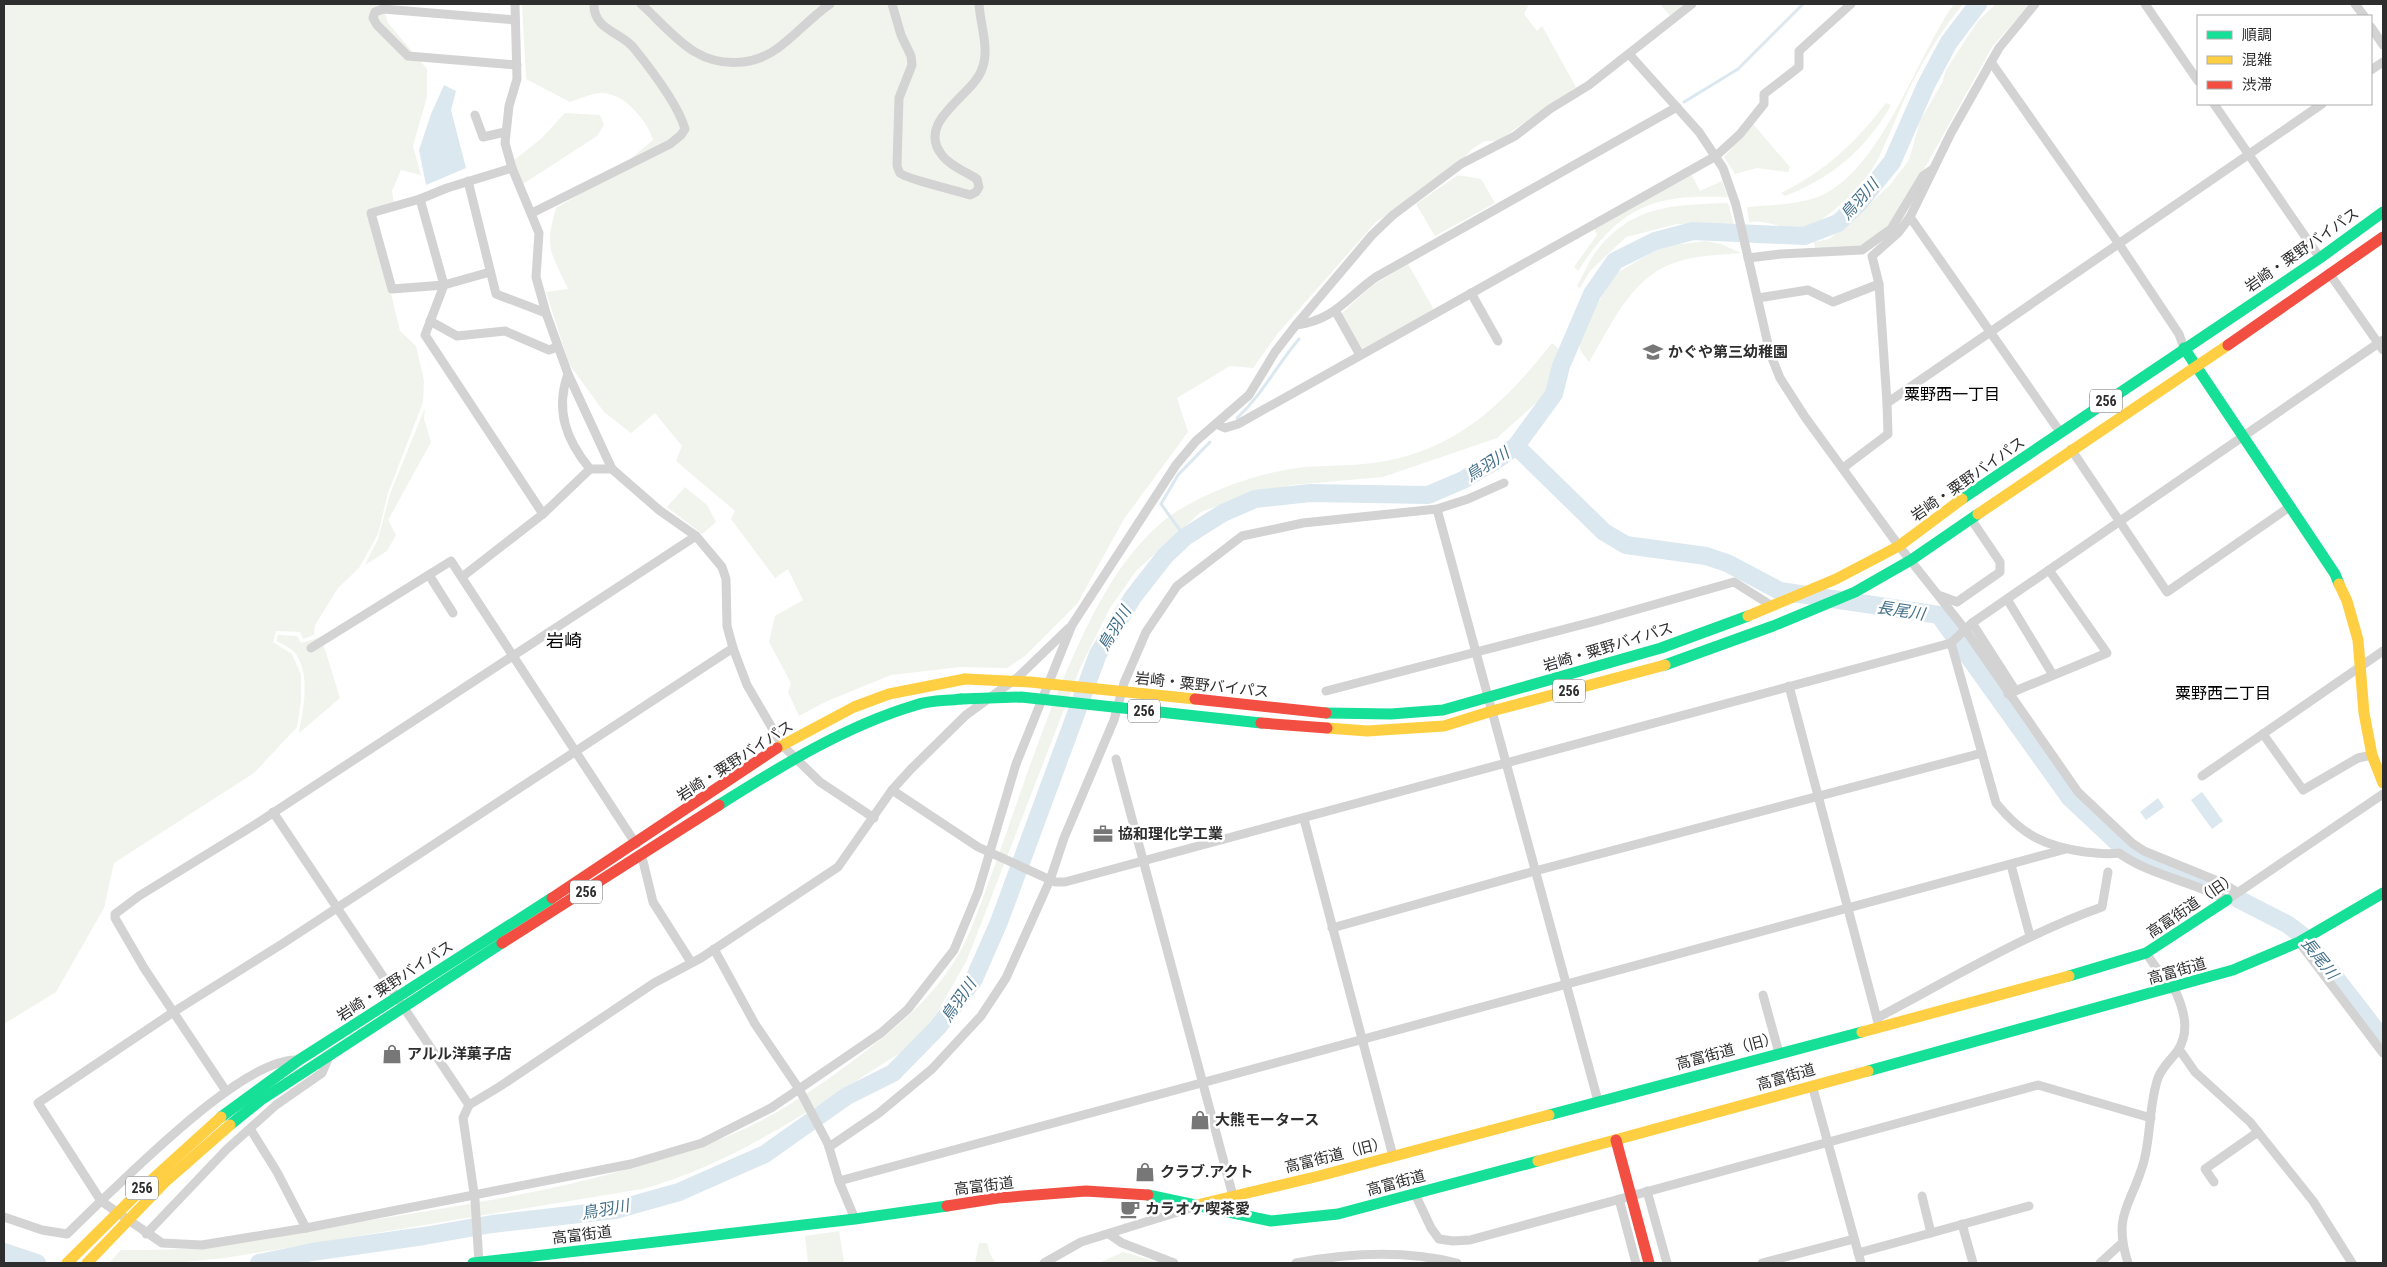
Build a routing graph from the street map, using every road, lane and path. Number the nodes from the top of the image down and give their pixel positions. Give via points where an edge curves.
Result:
1 (515, 4) edge
2 (594, 4) edge
3 (640, 4) edge
4 (830, 4) edge
5 (892, 4) edge
6 (979, 4) edge
7 (1692, 4) edge
8 (1851, 4) edge
9 (2035, 4) edge
10 (2145, 4) edge
11 (2355, 4) edge
12 (2363, 15) edge
13 (515, 20) junction
14 (2372, 28) edge
15 (2383, 45) edge
16 (1629, 54) junction
17 (1991, 62) junction
18 (2383, 62) edge
19 (517, 65) junction
20 (2372, 69) edge
21 (2197, 80) edge
22 (2215, 105) edge
23 (2321, 105) edge
24 (1677, 107) junction
25 (476, 115) dead end
26 (505, 132) junction
27 (2249, 154) junction
28 (1716, 156) junction
29 (512, 168) junction
30 (1934, 168) junction
31 (468, 181) junction
32 (420, 199) junction
33 (2383, 212) edge
34 (532, 213) junction
35 (1910, 217) junction
36 (2383, 237) edge
37 (2119, 244) junction
38 (1748, 256) junction
39 (2320, 258) junction
40 (490, 272) junction
41 (2330, 273) junction
42 (1879, 284) junction
43 (444, 285) junction
44 (1472, 293) junction
45 (1758, 298) junction
46 (1336, 312) junction
47 (546, 313) junction
48 (430, 321) junction
49 (1296, 325) junction
50 (1988, 332) junction
51 (1498, 341) dead end
52 (2382, 344) edge
53 (557, 347) junction
54 (2184, 348) junction
55 (1360, 355) junction
56 (2196, 367) junction
57 (568, 374) junction
58 (1886, 403) junction
59 (1216, 424) junction
60 (2060, 432) junction
61 (2243, 437) junction
62 (2071, 449) junction
63 (1843, 468) junction
64 (590, 469) junction
65 (612, 469) junction
66 (1504, 483) dead end
67 (2291, 506) junction
68 (1437, 509) junction
69 (543, 514) junction
70 (1971, 519) junction
71 (2120, 522) junction
72 (696, 536) junction
73 (1899, 546) junction
74 (1911, 560) junction
75 (2049, 570) junction
76 (429, 575) junction
77 (462, 577) junction
78 (1939, 595) junction
79 (2007, 599) junction
80 (1772, 606) junction
81 (453, 613) dead end
82 (1072, 624) junction
83 (1968, 625) junction
84 (1951, 643) junction
85 (311, 648) dead end
86 (733, 648) junction
87 (2383, 651) edge
88 (1477, 652) junction
89 (513, 655) junction
90 (2361, 667) junction
91 (2053, 675) junction
92 (1789, 686) junction
93 (1326, 691) dead end
94 (2012, 692) junction
95 (1488, 698) junction
96 (1492, 711) junction
97 (2263, 734) junction
98 (782, 745) junction
99 (575, 751) junction
100 (1982, 753) junction
101 (2372, 755) junction
102 (794, 758) junction
103 (1116, 759) dead end
104 (1505, 762) junction
105 (2202, 776) dead end
106 (2383, 783) edge
107 (892, 790) junction
108 (2383, 794) edge
109 (1818, 797) junction
110 (273, 812) junction
111 (874, 818) junction
112 (1304, 818) junction
113 (636, 844) junction
114 (2131, 844) junction
115 (2066, 849) junction
116 (2120, 852) junction
117 (990, 854) junction
118 (642, 857) junction
119 (2158, 858) junction
120 (1142, 859) junction
121 (2011, 865) junction
122 (2154, 870) junction
123 (1535, 871) junction
124 (2108, 872) dead end
125 (1048, 879) junction
126 (2237, 892) junction
127 (2383, 893) edge
128 (2227, 900) junction
129 (336, 907) junction
130 (1847, 910) junction
131 (1332, 928) junction
132 (2030, 936) junction
133 (2299, 942) junction
134 (714, 949) junction
135 (2146, 953) junction
136 (691, 962) junction
137 (1566, 984) junction
138 (2172, 988) junction
139 (1763, 995) dead end
140 (397, 998) junction
141 (404, 1008) junction
142 (175, 1011) junction
143 (1878, 1022) junction
144 (1362, 1039) junction
145 (2179, 1049) junction
146 (1779, 1053) junction
147 (2383, 1053) edge
148 (328, 1058) junction
149 (298, 1060) junction
150 (1201, 1082) junction
151 (1812, 1085) junction
152 (226, 1091) junction
153 (800, 1091) junction
154 (1598, 1101) junction
155 (469, 1105) junction
156 (2151, 1118) junction
157 (226, 1121) junction
158 (250, 1130) junction
159 (2258, 1132) junction
160 (1616, 1140) junction
161 (1828, 1142) junction
162 (829, 1146) junction
163 (1392, 1156) junction
164 (839, 1181) junction
165 (2214, 1182) dead end
166 (1647, 1191) junction
167 (1415, 1194) junction
168 (1233, 1196) junction
169 (1631, 1196) junction
170 (1922, 1196) dead end
171 (474, 1198) junction
172 (1619, 1199) junction
173 (101, 1201) junction
174 (1200, 1205) junction
175 (2029, 1206) dead end
176 (4, 1217) edge
177 (855, 1219) junction
178 (1962, 1224) junction
179 (306, 1228) junction
180 (1932, 1233) junction
181 (146, 1234) junction
182 (1109, 1234) junction
183 (1854, 1239) junction
184 (2122, 1243) junction
185 (1858, 1253) junction
186 (67, 1263) edge
187 (87, 1263) edge
188 (477, 1263) edge
189 (1044, 1263) edge
190 (1174, 1263) edge
191 (1296, 1263) edge
192 (1457, 1263) edge
193 (1636, 1263) edge
194 (1649, 1263) edge
195 (1667, 1263) edge
196 (1762, 1263) edge
197 (1861, 1263) edge
198 (1973, 1263) edge
199 (2100, 1263) edge
200 (2128, 1263) edge
201 (2352, 1263) edge

1 - 13 street
2 - 34 street via 598,19 606,29 632,46 685,129 670,144
3 - 4 street via 694,52 712,60 735,63 760,60
5 - 6 street via 912,65 899,98 899,173 970,195 979,187 977,179 942,156 935,142 946,110 977,81 983,68 985,52
7 - 16 street
8 - 28 street via 1799,51 1799,67 1764,94 1764,104 1740,134
9 - 17 street
10 - 21 street
11 - 12 street
13 - 19 street
13 - 19 street via 384,9 375,12 372,18 408,56
14 - 15 street
16 - 24 street
16 - 49 street via 1515,136 1461,164 1415,197 1372,235
17 - 30 street
17 - 37 street
18 - 20 street
19 - 26 street
22 - 27 street
23 - 27 street
24 - 28 street
24 - 46 street via 1376,277
25 - 26 street via 483,137
26 - 29 street
27 - 37 street
27 - 39 street
28 - 38 street via 1736,205
28 - 44 street
29 - 31 street
29 - 34 street
30 - 35 street
30 - 38 street via 1923,176 1891,229 1862,250
31 - 32 street
31 - 40 street
32 - 43 street
32 - 43 street via 370,213 392,289
33 - 39 main road, 岩崎・粟野バイパス / 256
34 - 47 street via 540,233 536,277
35 - 42 street via 1898,233 1872,256
35 - 50 street
36 - 41 main road, 岩崎・粟野バイパス / 256
37 - 50 street
37 - 54 street
38 - 45 street
39 - 54 main road, 岩崎・粟野バイパス / 256
40 - 43 street
40 - 47 street via 496,294
41 - 52 street
41 - 56 main road, 岩崎・粟野バイパス / 256
42 - 45 street via 1833,302 1808,290
42 - 58 street
43 - 48 street
44 - 51 street
44 - 55 street
45 - 63 street via 1766,337 1780,378
46 - 49 street via 1312,323
46 - 55 street
47 - 53 street
48 - 53 street via 457,336 506,331 549,350
48 - 69 street via 426,334
49 - 59 street via 1249,395
50 - 58 street
50 - 60 street
52 - 61 street
53 - 57 street
54 - 56 main road
54 - 60 main road, 岩崎・粟野バイパス / 256
55 - 59 street via 1238,424 1226,428
56 - 61 main road
56 - 62 main road, 岩崎・粟野バイパス / 256
57 - 64 street via 562,389 562,414 577,454
57 - 65 street
58 - 63 street via 1888,434
59 - 82 street via 1176,465
60 - 73 main road, 岩崎・粟野バイパス / 256
61 - 67 main road
61 - 71 street
62 - 70 main road, 岩崎・粟野バイパス / 256
62 - 71 street
63 - 73 street
64 - 65 street
64 - 69 street
65 - 72 street via 659,510
66 - 68 street
67 - 71 street via 2167,592
67 - 90 main road via 2335,574 2347,601 2358,640
68 - 88 street
68 - 125 street via 1303,523 1242,536 1178,586 1146,632 1114,720
69 - 77 street
70 - 74 main road, 岩崎・粟野バイパス / 256
70 - 78 street via 2000,562 2000,572 1957,602
71 - 75 street
72 - 86 street via 714,555 726,580 727,626
72 - 89 street
73 - 74 street
73 - 80 main road, 岩崎・粟野バイパス / 256
74 - 78 street
74 - 96 main road, 岩崎・粟野バイパス / 256 via 1855,592 1670,664
75 - 79 street
75 - 91 street via 2107,653
76 - 77 street via 451,561
76 - 81 street
76 - 85 street
77 - 89 street
78 - 83 street
79 - 83 street
79 - 91 street
80 - 88 street via 1734,582
80 - 95 main road, 岩崎・粟野バイパス / 256 via 1669,646
82 - 107 street via 1017,678 966,716
82 - 117 street via 1016,764
83 - 84 street
83 - 94 street
84 - 92 street
84 - 100 street
86 - 98 street via 747,685
86 - 99 street
87 - 90 street
88 - 93 street
88 - 95 street
89 - 99 street
89 - 110 street
90 - 97 street
90 - 101 main road via 2364,713
91 - 94 street
92 - 104 street
92 - 109 street
94 - 114 street via 2078,792
95 - 96 street
95 - 98 main road, 岩崎・粟野バイパス / 256, bridge via 1443,710 1391,714 1326,713 1030,682 965,679 888,694 854,707
96 - 102 main road, 岩崎・粟野バイパス / 256, bridge via 1444,726 1367,731 1194,717 1021,697 961,699 917,704 859,726
96 - 104 street
97 - 101 street via 2303,790 2358,758
97 - 105 street
98 - 102 street
98 - 113 main road, 岩崎・粟野バイパス / 256
99 - 113 street
99 - 129 street
100 - 109 street
100 - 115 street via 1996,803 2008,818 2028,835
101 - 106 main road
102 - 111 street via 820,782
102 - 118 main road, 岩崎・粟野バイパス / 256
103 - 120 street
104 - 112 street
104 - 123 street
107 - 111 street
107 - 117 street
108 - 126 street, 高富街道（旧）
109 - 123 street
109 - 130 street
110 - 129 street
110 - 142 street via 115,914 144,968
111 - 134 street via 838,868
112 - 120 street
112 - 131 street
113 - 140 main road, 岩崎・粟野バイパス / 256
114 - 116 street
114 - 119 street
115 - 116 street via 2108,855
115 - 121 street
116 - 122 street via 2135,864
117 - 125 street
117 - 153 street via 964,929 942,968 908,1009 881,1033
118 - 136 street via 653,902
118 - 141 main road, 岩崎・粟野バイパス / 256
119 - 122 street
119 - 126 street
120 - 125 street via 1065,882
120 - 150 street
121 - 130 street
121 - 132 street
122 - 128 street via 2207,889
123 - 131 street
123 - 137 street
124 - 132 street via 2102,907
125 - 162 street via 1006,978 981,1016 932,1069 879,1113
126 - 128 street, 高富街道（旧）
127 - 133 main road, 高富街道
128 - 135 main road, 高富街道（旧）
129 - 140 street
129 - 142 street
130 - 137 street
130 - 143 street
131 - 144 street
132 - 143 street
133 - 138 main road, 高富街道 via 2233,970
133 - 147 street
134 - 136 street
134 - 153 street via 755,1024
135 - 138 street
135 - 143 main road, 高富街道（旧） via 2054,981
136 - 155 street
137 - 144 street
137 - 154 street
138 - 145 street via 2184,1009 2185,1024
138 - 151 main road, 高富街道
139 - 146 street
140 - 141 street
140 - 149 main road, 岩崎・粟野バイパス / 256
141 - 148 main road, 岩崎・粟野バイパス / 256
141 - 155 street
142 - 152 street
142 - 173 street via 38,1103
143 - 146 main road, 高富街道（旧）
144 - 150 street
144 - 163 street
145 - 156 street via 2158,1076
145 - 159 street via 2196,1072
146 - 154 main road, 高富街道（旧）
148 - 157 main road, 岩崎・粟野バイパス / 256
148 - 158 street via 322,1073 276,1105
149 - 152 street via 286,1059
149 - 157 main road, 岩崎・粟野バイパス / 256 via 248,1095
150 - 164 street
150 - 168 street
151 - 160 main road, 高富街道
151 - 161 street
152 - 173 street via 188,1120
153 - 162 street
153 - 171 street via 702,1143 631,1164
154 - 163 main road, 高富街道（旧）
155 - 171 street via 463,1118
156 - 161 street via 2038,1085
156 - 184 street via 2143,1161 2126,1206 2120,1232
157 - 186 main road, 岩崎・粟野バイパス / 256, bridge via 146,1185
157 - 187 main road, 岩崎・粟野バイパス / 256, bridge
158 - 179 street via 277,1172
158 - 181 street via 227,1149
159 - 165 street via 2205,1169
159 - 201 street via 2313,1200
160 - 167 main road, 高富街道
160 - 169 main road
161 - 166 street
161 - 183 street
162 - 164 street
163 - 168 main road, 高富街道（旧）
164 - 177 street
166 - 169 street
166 - 195 street
167 - 172 street via 1439,1239 1452,1241 1470,1240
167 - 174 main road, 高富街道 via 1338,1214 1270,1221
168 - 174 main road, 高富街道（旧）
169 - 172 street
169 - 194 main road
170 - 180 street
171 - 179 street
171 - 188 street via 480,1249
172 - 193 street
173 - 176 street via 67,1234 42,1230
173 - 181 street
174 - 177 main road, 高富街道 via 1156,1194 1086,1191 998,1198
174 - 182 street, 高富街道（旧）
175 - 178 street
177 - 188 main road, 高富街道
178 - 180 street
178 - 198 street
179 - 181 street via 193,1245 162,1243
180 - 185 street
182 - 189 street, 高富街道（旧） via 1081,1242
182 - 190 street via 1122,1243
183 - 185 street
183 - 196 street
184 - 199 street
184 - 200 street
185 - 197 street
191 - 192 street via 1361,1255 1408,1255

